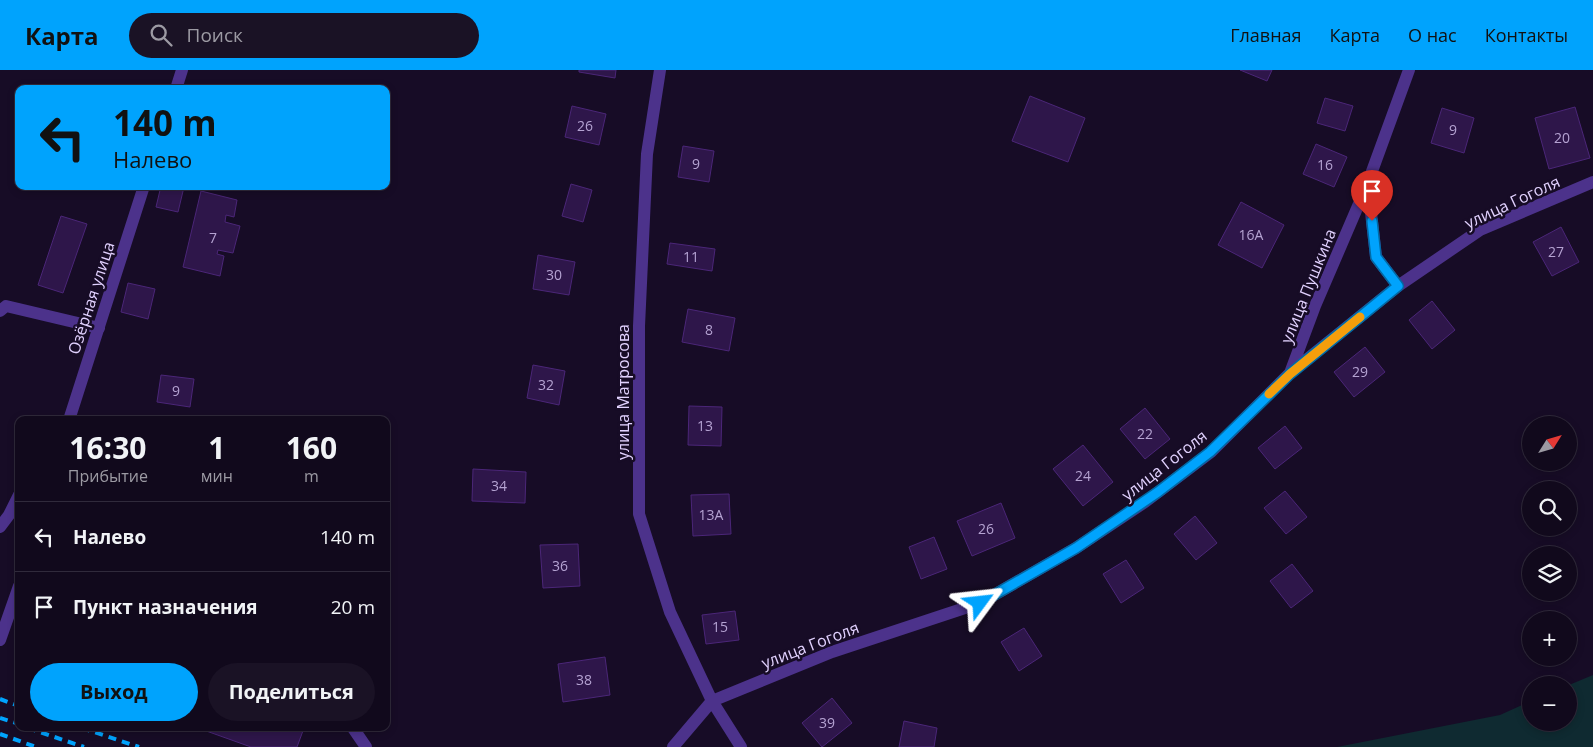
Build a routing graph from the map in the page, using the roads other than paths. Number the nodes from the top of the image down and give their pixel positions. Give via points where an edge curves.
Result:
1 (182, 70) edge
2 (660, 70) edge
3 (1409, 70) edge
4 (177, 85) edge
5 (1593, 182) edge
6 (1368, 185) junction
7 (143, 190) edge
8 (1398, 286) junction
9 (0, 311) edge
10 (98, 328) junction
11 (1290, 374) junction
12 (70, 416) edge
13 (15, 503) edge
14 (0, 527) edge
15 (15, 597) edge
16 (0, 640) edge
17 (712, 702) junction
18 (355, 731) edge
19 (366, 747) edge
20 (673, 747) edge
21 (741, 747) edge

1 - 4 street
2 - 17 street, улица Матросова via 647,154 639,326 639,514 670,612
3 - 6 street, улица Пушкина
5 - 8 street, улица Гоголя via 1480,230
6 - 8 street via 1376,257
6 - 11 street, улица Пушкина via 1315,306
7 - 10 street, Озёрная улица
8 - 11 street, улица Гоголя
9 - 10 street via 6,306
10 - 12 street, Озёрная улица
11 - 17 street, улица Гоголя via 1210,452 1145,502 1076,548 988,598 832,652
13 - 14 street
15 - 16 street
17 - 20 street
17 - 21 street, улица Матросова
18 - 19 street

